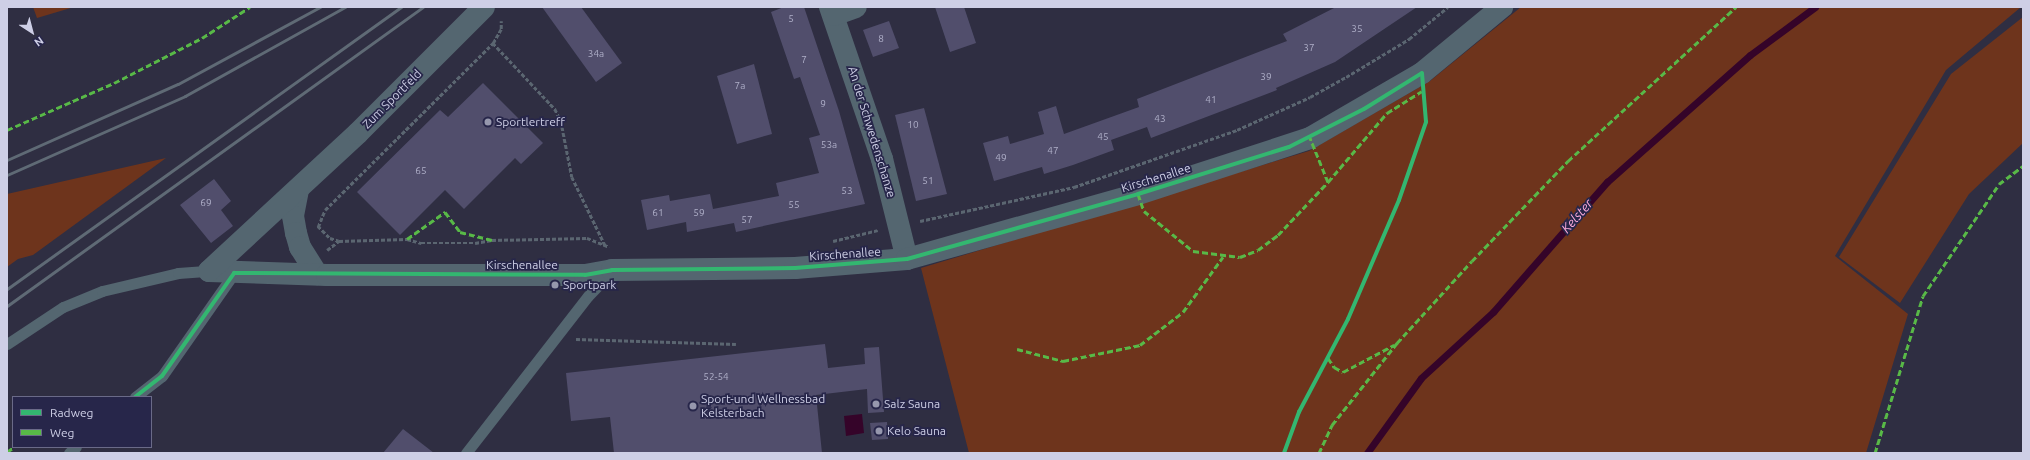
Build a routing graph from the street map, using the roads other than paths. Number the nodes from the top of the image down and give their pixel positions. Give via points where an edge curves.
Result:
1 (856, 7) edge
2 (1502, 7) edge
3 (493, 11) edge
4 (832, 11) edge
5 (298, 190) junction
6 (907, 259) junction
7 (612, 270) junction
8 (209, 271) junction
9 (234, 273) junction
10 (317, 274) junction
11 (7, 344) edge
12 (136, 396) edge
13 (466, 453) edge

1 - 4 street
2 - 6 street, Kirschenallee via 1422,73 1310,138 1130,196
3 - 5 street, Zum Sportfeld
4 - 6 street, An der Schwedenschanze via 882,159
5 - 8 street, Zum Sportfeld
5 - 10 street via 293,216 296,233 303,252
6 - 7 street, Kirschenallee via 795,268
7 - 10 street, Kirschenallee via 585,275
7 - 13 lane via 555,338
8 - 9 street, Kirschenallee
8 - 11 lane via 178,273 102,291 64,307
9 - 10 street, Kirschenallee
9 - 12 lane via 162,376

